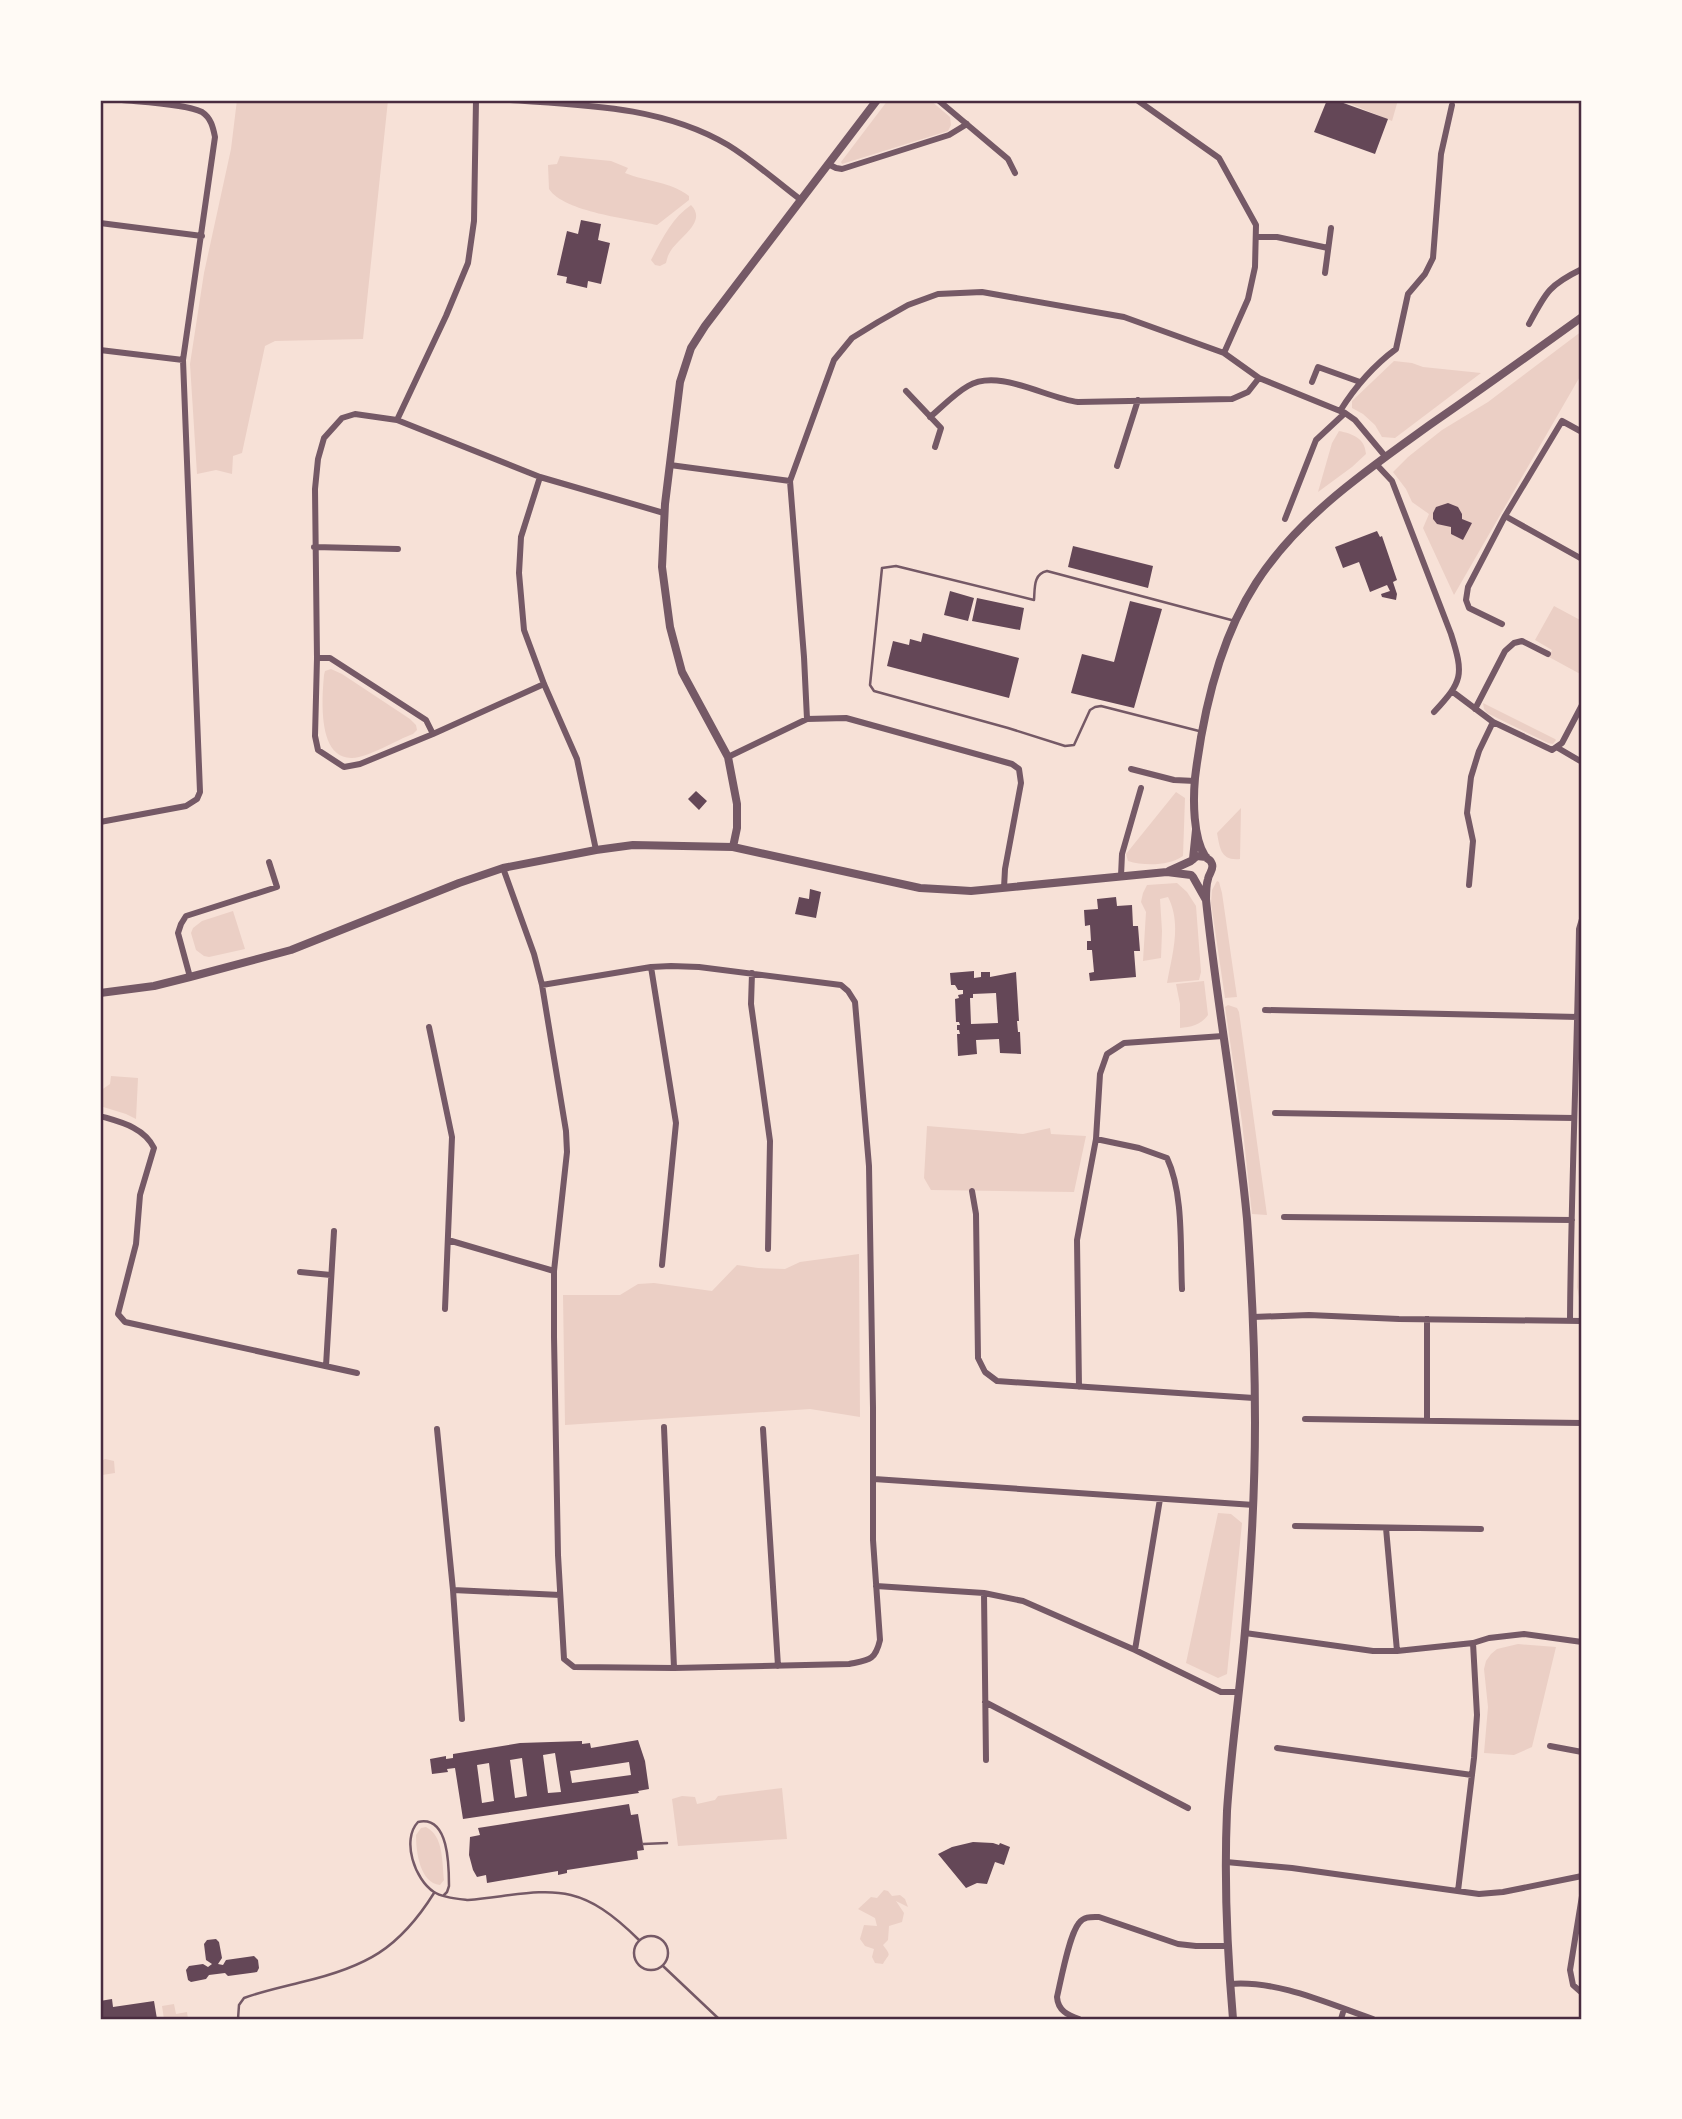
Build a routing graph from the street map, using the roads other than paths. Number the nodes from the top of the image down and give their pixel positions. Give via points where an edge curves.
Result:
1 (122, 100) edge
2 (476, 100) edge
3 (510, 100) edge
4 (877, 100) edge
5 (938, 100) edge
6 (1138, 100) edge
7 (1452, 105) dead end
8 (967, 124) junction
9 (828, 164) junction
10 (1015, 173) dead end
11 (801, 200) junction
12 (100, 223) edge
13 (1331, 228) dead end
14 (202, 236) junction
15 (1257, 237) junction
16 (1328, 248) junction
17 (1582, 269) edge
18 (1325, 273) dead end
19 (1582, 317) edge
20 (1529, 324) dead end
21 (100, 350) edge
22 (1224, 353) junction
23 (183, 360) junction
24 (1259, 378) junction
25 (1312, 382) dead end
26 (1360, 382) junction
27 (906, 391) dead end
28 (1138, 400) junction
29 (1342, 412) junction
30 (930, 417) junction
31 (397, 420) junction
32 (1582, 432) edge
33 (935, 447) dead end
34 (1385, 456) junction
35 (1376, 464) junction
36 (670, 465) junction
37 (1117, 466) dead end
38 (540, 477) junction
39 (790, 481) junction
40 (664, 513) junction
41 (1505, 516) junction
42 (1285, 519) dead end
43 (314, 547) junction
44 (398, 549) dead end
45 (1582, 559) edge
46 (1235, 621) junction
47 (1502, 624) dead end
48 (1548, 654) dead end
49 (317, 658) junction
50 (544, 684) junction
51 (1453, 692) junction
52 (1582, 705) edge
53 (1475, 709) junction
54 (1434, 712) dead end
55 (807, 719) junction
56 (1493, 722) junction
57 (1202, 732) junction
58 (433, 734) junction
59 (1558, 748) junction
60 (728, 757) junction
61 (1582, 762) edge
62 (1131, 769) dead end
63 (1195, 781) junction
64 (1141, 788) dead end
65 (100, 822) edge
66 (1196, 827) junction
67 (733, 847) junction
68 (596, 849) junction
69 (1206, 857) junction
70 (1192, 860) junction
71 (269, 862) dead end
72 (503, 868) junction
73 (1167, 872) junction
74 (1121, 876) junction
75 (1192, 876) junction
76 (1208, 877) junction
77 (1469, 885) dead end
78 (1004, 888) junction
79 (1206, 900) junction
80 (1582, 919) edge
81 (651, 967) junction
82 (752, 974) junction
83 (190, 977) junction
84 (542, 985) junction
85 (100, 993) edge
86 (1265, 1010) dead end
87 (1578, 1017) junction
88 (429, 1027) dead end
89 (1223, 1036) junction
90 (1275, 1113) dead end
91 (100, 1116) edge
92 (1574, 1118) junction
93 (1096, 1139) junction
94 (972, 1191) dead end
95 (1284, 1217) dead end
96 (1572, 1220) junction
97 (334, 1231) dead end
98 (448, 1240) junction
99 (768, 1249) dead end
100 (663, 1265) dead end
101 (554, 1271) junction
102 (300, 1272) dead end
103 (331, 1275) junction
104 (1182, 1289) dead end
105 (445, 1308) dead end
106 (1253, 1317) junction
107 (1427, 1319) junction
108 (1570, 1321) junction
109 (1582, 1321) edge
110 (326, 1366) junction
111 (357, 1373) dead end
112 (1079, 1387) junction
113 (1254, 1398) junction
114 (1305, 1419) dead end
115 (1427, 1420) junction
116 (1582, 1423) edge
117 (664, 1427) dead end
118 (436, 1429) dead end
119 (762, 1429) dead end
120 (874, 1479) junction
121 (1160, 1499) junction
122 (1254, 1505) junction
123 (1295, 1526) dead end
124 (1386, 1528) junction
125 (1481, 1528) dead end
126 (876, 1586) junction
127 (453, 1590) junction
128 (984, 1594) junction
129 (561, 1595) junction
130 (1245, 1633) junction
131 (1582, 1642) edge
132 (1473, 1643) junction
133 (1135, 1650) junction
134 (1397, 1651) junction
135 (778, 1666) junction
136 (674, 1668) junction
137 (1238, 1692) junction
138 (985, 1702) junction
139 (463, 1719) dead end
140 (1550, 1746) dead end
141 (1278, 1748) dead end
142 (1582, 1752) edge
143 (986, 1759) dead end
144 (1472, 1775) junction
145 (1188, 1808) dead end
146 (667, 1843) dead end
147 (643, 1844) dead end
148 (1226, 1862) junction
149 (1582, 1879) edge
150 (1458, 1891) junction
151 (435, 1892) junction
152 (444, 1895) junction
153 (1582, 1896) edge
154 (639, 1940) junction
155 (1228, 1946) junction
156 (663, 1966) junction
157 (1230, 1984) junction
158 (1582, 1993) edge
159 (1344, 2009) junction
160 (238, 2019) edge
161 (719, 2019) edge
162 (1079, 2019) edge
163 (1233, 2019) edge
164 (1341, 2019) edge
165 (1373, 2019) edge

1 - 14 street via 193,109 210,119 215,137
2 - 31 street via 474,222 468,263
3 - 11 street via 614,107 657,117 729,146
4 - 9 street
5 - 8 street
6 - 15 street via 1219,158 1256,225
7 - 26 street via 1441,155 1433,257 1408,294 1396,349
8 - 9 street via 949,135 842,169
8 - 10 street via 1008,159
9 - 11 street
11 - 36 street via 691,348 680,382
12 - 14 street
13 - 16 street
14 - 23 street
15 - 16 street
15 - 22 street via 1248,299
16 - 18 street
17 - 20 street via 1550,289
19 - 34 street
21 - 23 street
22 - 24 street
22 - 39 street via 1124,317 982,292 938,294 908,305 852,338 834,360
23 - 65 street via 200,792 186,806
24 - 28 street via 1248,392 1232,399
24 - 29 street
25 - 26 street via 1318,367
26 - 29 street
27 - 30 street
28 - 30 street via 1078,402 995,380 973,383
28 - 37 street
29 - 34 street via 1355,420
29 - 42 street via 1316,440
30 - 33 street via 941,428
31 - 38 street
31 - 43 street via 355,414 342,418 324,438 316,479
32 - 41 street via 1562,421
34 - 35 street
35 - 46 street via 1297,532 1255,584
35 - 51 street via 1392,481 1451,634 1460,673
36 - 39 street
36 - 40 street
38 - 40 street
38 - 50 street via 521,537 519,573 524,630
39 - 55 street
40 - 60 street via 662,567 670,627 682,672
41 - 45 street
41 - 47 street via 1468,587 1466,600 1472,611
43 - 44 street
43 - 49 street
46 - 57 street
46 - 57 lane via 1047,571 1036,580 1034,600 896,566 882,568 870,685 874,691 1065,746 1074,745 1090,710 1101,706
48 - 53 street via 1522,641 1510,646
49 - 58 street via 330,659 426,720
49 - 58 street via 315,736 318,750 329,758 344,767 360,764
50 - 58 street
50 - 68 street via 577,759
51 - 53 street
51 - 54 street
52 - 59 street
53 - 56 street
55 - 60 street
55 - 78 street via 846,718 1016,766 1021,783
56 - 59 street via 1545,748
56 - 77 street via 1470,786 1467,820 1473,841
57 - 63 street
59 - 61 street
60 - 67 street via 737,804
62 - 63 street
63 - 66 street
64 - 74 street via 1122,854
66 - 69 street
66 - 70 street
67 - 68 street
67 - 78 street via 920,888
68 - 72 street
69 - 70 street
69 - 76 street via 1212,865
70 - 73 street
70 - 75 street
71 - 83 street via 278,887 186,916 178,933
72 - 83 street via 291,950
72 - 84 street
73 - 74 street
73 - 75 street
74 - 78 street
75 - 76 street
75 - 79 street
76 - 79 street
79 - 89 street
80 - 87 street
81 - 82 street
81 - 84 street
81 - 100 street via 676,1122
82 - 99 street via 751,1004 770,1141
82 - 120 street via 841,985 855,1002 869,1166
83 - 85 street
84 - 101 street via 567,1152
86 - 87 street
87 - 92 street
88 - 98 street via 453,1137
89 - 93 street via 1124,1043 1107,1054 1100,1074
89 - 106 street via 1246,1217
90 - 92 street
91 - 110 street via 130,1125 149,1138 154,1148 140,1195 136,1244 118,1314 125,1322
92 - 96 street
93 - 104 street via 1167,1158 1177,1191
93 - 112 street via 1077,1240
94 - 112 street via 978,1358 985,1372 997,1381
95 - 96 street
96 - 108 street
97 - 103 street
98 - 101 street
98 - 105 street
101 - 129 street
102 - 103 street
103 - 110 street
106 - 107 street
106 - 113 street
107 - 108 street
107 - 115 street
108 - 109 street
110 - 111 street
112 - 113 street
113 - 122 street
114 - 115 street
115 - 116 street
117 - 136 street
118 - 127 street
119 - 135 street
120 - 121 street
120 - 126 street
121 - 122 street
121 - 133 street
122 - 130 street
123 - 124 street
124 - 125 street
124 - 134 street
126 - 128 street
126 - 135 street via 880,1640 871,1659
127 - 129 street
127 - 139 street
128 - 133 street via 1023,1601
128 - 138 street
129 - 136 street via 564,1659 574,1668
130 - 134 street
130 - 137 street
131 - 132 street via 1524,1634
132 - 134 street
132 - 144 street via 1477,1714
133 - 137 street via 1221,1692
135 - 136 street
137 - 148 street
138 - 143 street
138 - 145 street
140 - 142 street
141 - 144 street
144 - 150 street
146 - 147 lane
148 - 150 street
148 - 155 street
149 - 150 street via 1503,1892
151 - 152 lane
151 - 152 lane via 421,1880 413,1858 412,1832 423,1820 439,1827 443,1837 449,1875
151 - 160 lane via 405,1933 379,1954 328,1975 244,1998
152 - 154 lane via 468,1900 546,1891 572,1894 620,1921
153 - 158 street via 1570,1970 1573,1985
154 - 156 lane via 634,1950 638,1963 648,1970
154 - 156 lane via 654,1935 664,1940 669,1955
155 - 157 street
155 - 162 street via 1178,1944 1099,1917 1086,1917 1078,1923 1057,1997 1063,2012
156 - 161 lane
157 - 159 street via 1251,1983
157 - 163 street
159 - 164 street
159 - 165 street

